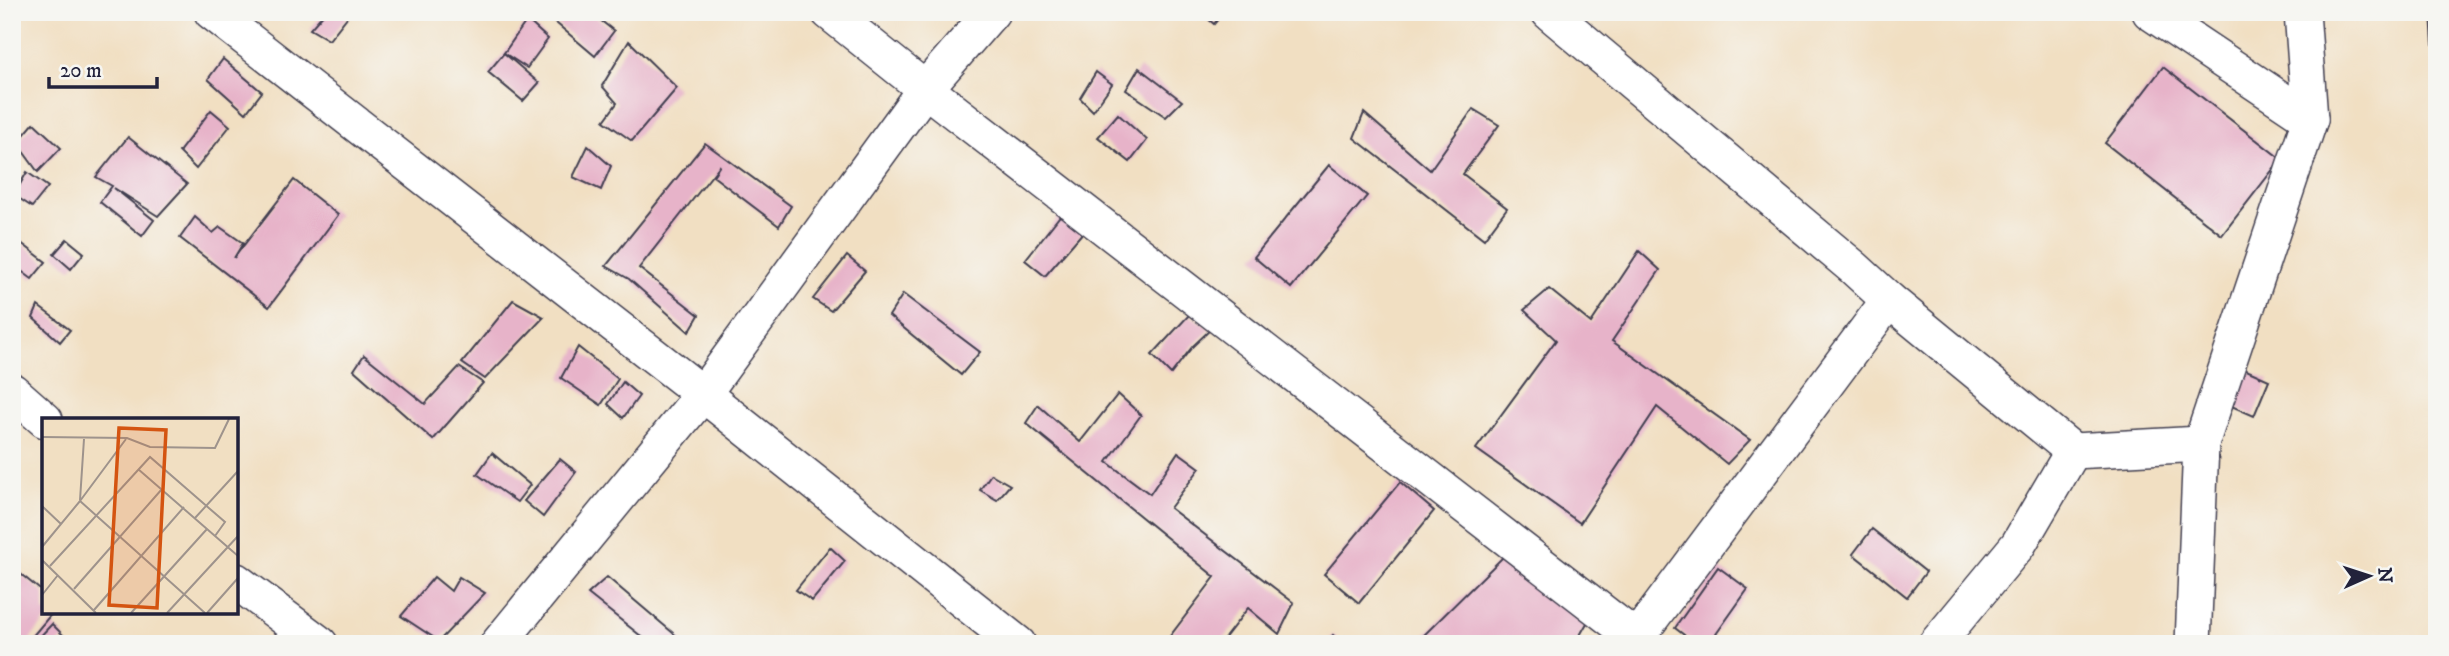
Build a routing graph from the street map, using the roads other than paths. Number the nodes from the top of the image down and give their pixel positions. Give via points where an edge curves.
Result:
1 (212, 12) edge
2 (830, 12) edge
3 (992, 12) edge
4 (1549, 12) edge
5 (2150, 12) edge
6 (2302, 12) edge
7 (925, 89) junction
8 (2310, 119) junction
9 (1889, 300) junction
10 (12, 391) edge
11 (703, 394) junction
12 (43, 418) edge
13 (2201, 444) junction
14 (2073, 451) junction
15 (238, 582) edge
16 (1634, 641) edge
17 (320, 644) edge
18 (498, 644) edge
19 (1018, 644) edge
20 (1936, 644) edge
21 (2193, 644) edge

1 - 11 street
2 - 7 street
3 - 7 street
4 - 9 street
5 - 8 street
6 - 8 street
7 - 11 street
7 - 16 street
8 - 13 street
9 - 14 street
9 - 16 street
10 - 12 street
11 - 18 street
11 - 19 street
13 - 14 street
13 - 21 street
14 - 20 street via 2018,545
15 - 17 street

